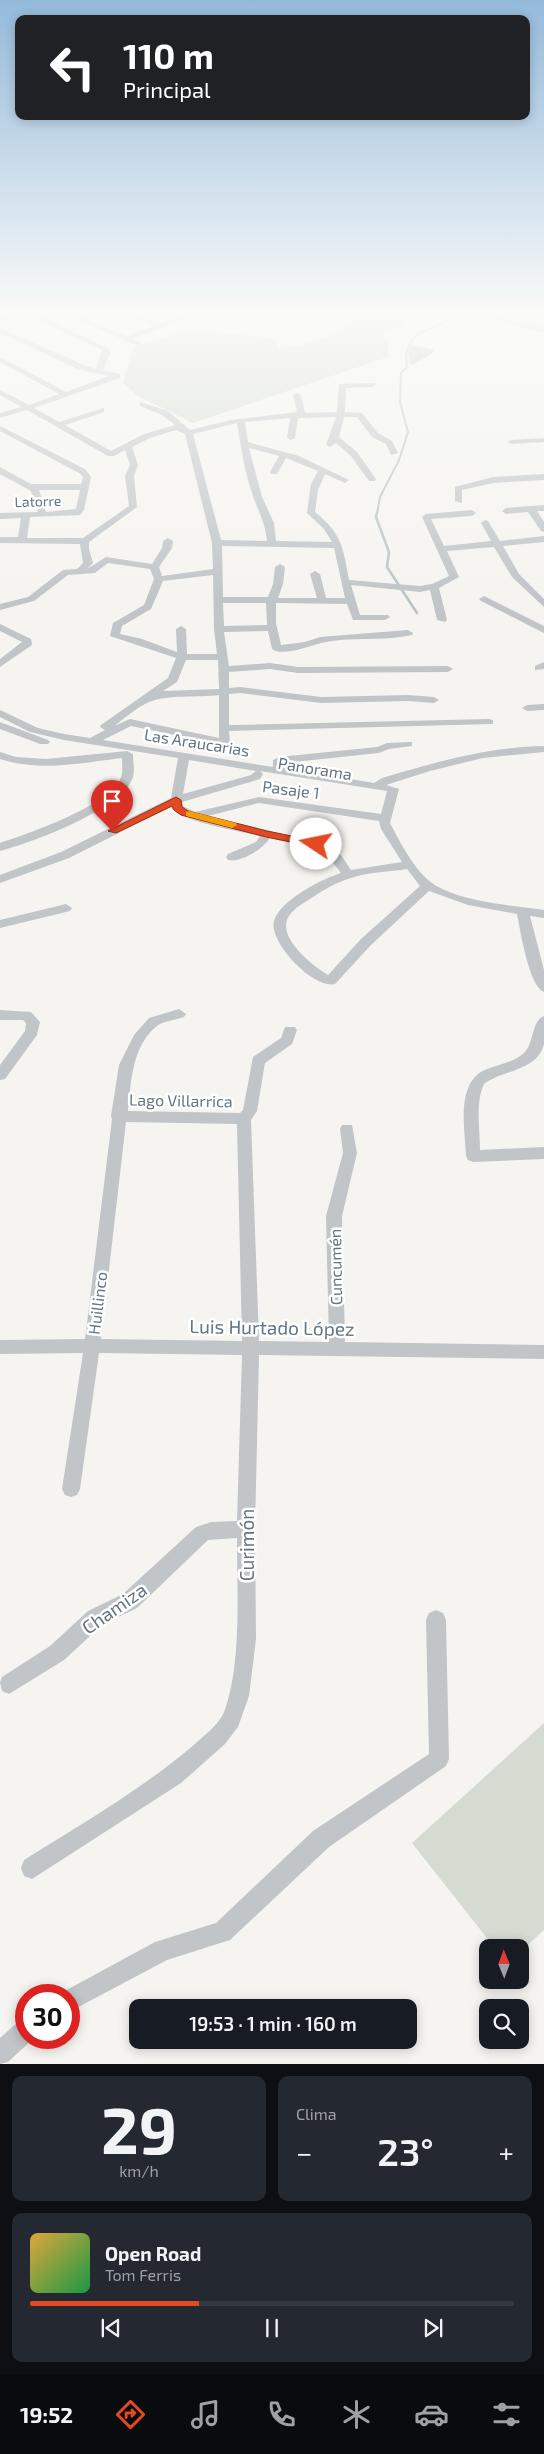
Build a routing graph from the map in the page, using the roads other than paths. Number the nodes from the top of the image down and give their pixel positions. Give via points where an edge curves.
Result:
1 (24, 406) edge
2 (32, 406) edge
3 (148, 406) edge
4 (298, 406) edge
5 (341, 406) edge
6 (27, 408) junction
7 (101, 410) dead end
8 (298, 414) junction
9 (339, 415) junction
10 (0, 416) edge
11 (241, 421) junction
12 (58, 425) junction
13 (0, 428) edge
14 (539, 429) dead end
15 (189, 433) junction
16 (291, 438) dead end
17 (544, 440) edge
18 (511, 442) dead end
19 (245, 444) junction
20 (128, 446) junction
21 (394, 454) dead end
22 (284, 455) junction
23 (0, 470) edge
24 (324, 470) junction
25 (274, 472) dead end
26 (544, 477) edge
27 (372, 479) dead end
28 (345, 480) dead end
29 (30, 487) junction
30 (86, 487) junction
31 (459, 501) dead end
32 (544, 508) edge
33 (531, 509) junction
34 (506, 511) dead end
35 (472, 513) dead end
36 (43, 515) junction
37 (0, 516) edge
38 (26, 516) junction
39 (484, 523) dead end
40 (544, 529) edge
41 (544, 539) edge
42 (0, 540) edge
43 (22, 540) junction
44 (85, 541) junction
45 (168, 541) dead end
46 (217, 543) junction
47 (272, 544) junction
48 (495, 544) junction
49 (338, 545) junction
50 (440, 549) junction
51 (154, 567) junction
52 (280, 567) dead end
53 (80, 572) junction
54 (218, 572) junction
55 (315, 574) dead end
56 (159, 579) junction
57 (345, 582) junction
58 (434, 587) junction
59 (484, 599) dead end
60 (219, 600) junction
61 (321, 601) junction
62 (350, 601) junction
63 (271, 602) junction
64 (544, 604) edge
65 (0, 607) edge
66 (385, 618) dead end
67 (442, 620) dead end
68 (0, 627) edge
69 (181, 628) dead end
70 (272, 628) junction
71 (219, 629) junction
72 (544, 631) edge
73 (408, 633) dead end
74 (182, 656) junction
75 (223, 658) junction
76 (0, 664) edge
77 (224, 669) junction
78 (448, 670) dead end
79 (225, 692) junction
80 (144, 700) junction
81 (434, 700) dead end
82 (544, 707) edge
83 (527, 708) dead end
84 (0, 713) edge
85 (489, 722) dead end
86 (0, 725) edge
87 (225, 728) junction
88 (92, 740) junction
89 (408, 744) dead end
90 (544, 749) edge
91 (0, 754) edge
92 (127, 754) junction
93 (183, 759) junction
94 (278, 772) junction
95 (257, 774) junction
96 (376, 786) junction
97 (391, 793) junction
98 (176, 800) junction
99 (195, 816) junction
100 (385, 818) junction
101 (266, 834) junction
102 (0, 847) edge
103 (232, 857) dead end
104 (410, 865) junction
105 (348, 874) junction
106 (0, 879) edge
107 (427, 886) junction
108 (66, 908) dead end
109 (523, 911) junction
110 (544, 914) edge
111 (0, 924) edge
112 (544, 987) edge
113 (179, 1014) dead end
114 (0, 1015) edge
115 (544, 1021) edge
116 (290, 1030) dead end
117 (0, 1075) edge
118 (118, 1116) junction
119 (244, 1119) junction
120 (347, 1129) dead end
121 (544, 1153) edge
122 (92, 1346) junction
123 (0, 1347) edge
124 (251, 1348) junction
125 (337, 1348) junction
126 (544, 1352) edge
127 (71, 1489) dead end
128 (246, 1529) junction
129 (436, 1620) dead end
130 (9, 1684) dead end
131 (32, 1868) dead end
132 (80, 1995) edge
133 (15, 2040) edge
134 (0, 2054) edge

1 - 6 street
2 - 6 street
3 - 15 street via 165,414
4 - 8 street
5 - 9 street
6 - 10 street
6 - 12 street
7 - 12 street
8 - 9 street
8 - 11 street
8 - 16 street
9 - 21 street via 359,415 375,435 389,443
9 - 27 street via 332,441 354,454
11 - 15 street via 217,423
11 - 19 street
12 - 20 street via 111,454
13 - 30 street via 82,471 87,477
14 - 17 street
15 - 20 street via 177,427
15 - 46 street
17 - 18 street
19 - 22 street
19 - 47 street via 258,497 270,523
20 - 44 street via 134,465 129,472 133,507
22 - 24 street
22 - 25 street
23 - 29 street
24 - 28 street
24 - 49 street via 312,493 312,513 328,527
26 - 31 street via 493,480 458,489
29 - 30 street
29 - 36 street via 38,494
30 - 36 street, Latorre via 77,512
32 - 33 street
33 - 34 street
33 - 40 street
35 - 50 street via 426,517
36 - 38 street, Latorre
37 - 38 street, Latorre
38 - 43 street
39 - 48 street
41 - 48 street
42 - 43 street
43 - 44 street
44 - 53 street via 88,563
45 - 51 street
46 - 47 street
46 - 54 street
47 - 49 street
48 - 50 street
48 - 64 street via 516,575
49 - 57 street
50 - 58 street via 454,577
51 - 53 street via 106,560 98,569
51 - 56 street
52 - 63 street
53 - 65 street via 66,572 31,599
54 - 56 street
54 - 60 street
55 - 61 street
56 - 74 street via 148,607 117,625 115,636
57 - 58 street via 420,589
57 - 62 street
58 - 67 street
59 - 72 street
60 - 63 street
60 - 71 street
61 - 62 street
61 - 63 street
62 - 66 street via 356,618
63 - 70 street
68 - 76 street via 17,634 27,641 27,645
69 - 74 street
70 - 71 street
70 - 73 street via 277,649 320,640
71 - 75 street
74 - 75 street
74 - 80 street via 173,680
75 - 77 street
77 - 78 street via 270,666 298,670
77 - 79 street
79 - 80 street via 166,694
79 - 81 street via 240,690 321,700
79 - 87 street
80 - 88 street via 101,729
82 - 83 street
84 - 88 street, Las Araucarias via 34,730
85 - 87 street
86 - 92 street, Panorama via 49,743
87 - 88 street via 224,742 130,722
88 - 93 street, Las Araucarias
89 - 94 street via 279,760
90 - 96 street via 512,749 466,756 386,780
91 - 92 street via 17,760 57,762
92 - 93 street, Panorama
92 - 102 street via 127,778 117,793 40,833
93 - 94 street, Las Araucarias
93 - 95 street, Panorama
93 - 98 street
94 - 96 street, Las Araucarias
95 - 97 street, Panorama
95 - 98 street via 256,777
96 - 97 street, Las Araucarias
97 - 100 street
98 - 99 street via 177,808
98 - 106 street via 65,855
99 - 100 street, Pasaje 1 via 259,800
99 - 101 street
100 - 104 street via 386,829
101 - 103 street via 260,845
101 - 105 street via 324,848
104 - 105 street
104 - 107 street
105 - 107 street via 288,908 281,918 280,932 290,949 330,981 366,942
107 - 109 street via 464,900
108 - 111 street
109 - 110 street
109 - 112 street via 533,958
113 - 118 street, Huillinco via 154,1021 139,1038 126,1065
114 - 117 street via 26,1015 34,1022 32,1032
115 - 121 street via 542,1033 527,1060 485,1076 476,1084 472,1156
116 - 119 street via 287,1041 258,1061 250,1111
118 - 119 street, Lago Villarrica
118 - 122 street, Huillinco
119 - 124 street, Curimón
120 - 125 street, Cuncumén via 350,1153 334,1216
122 - 123 street, Luis Hurtado López
122 - 124 street, Luis Hurtado López
122 - 127 street, Huillinco
124 - 125 street, Luis Hurtado López
124 - 128 street, Curimón
125 - 126 street, Luis Hurtado López
128 - 130 street, Chamiza via 203,1533 134,1598 95,1618 58,1653
128 - 131 street, Curimón via 246,1639 239,1696 231,1720 211,1744 174,1776
129 - 132 street via 439,1759 321,1838 222,1932 163,1950
133 - 134 street

